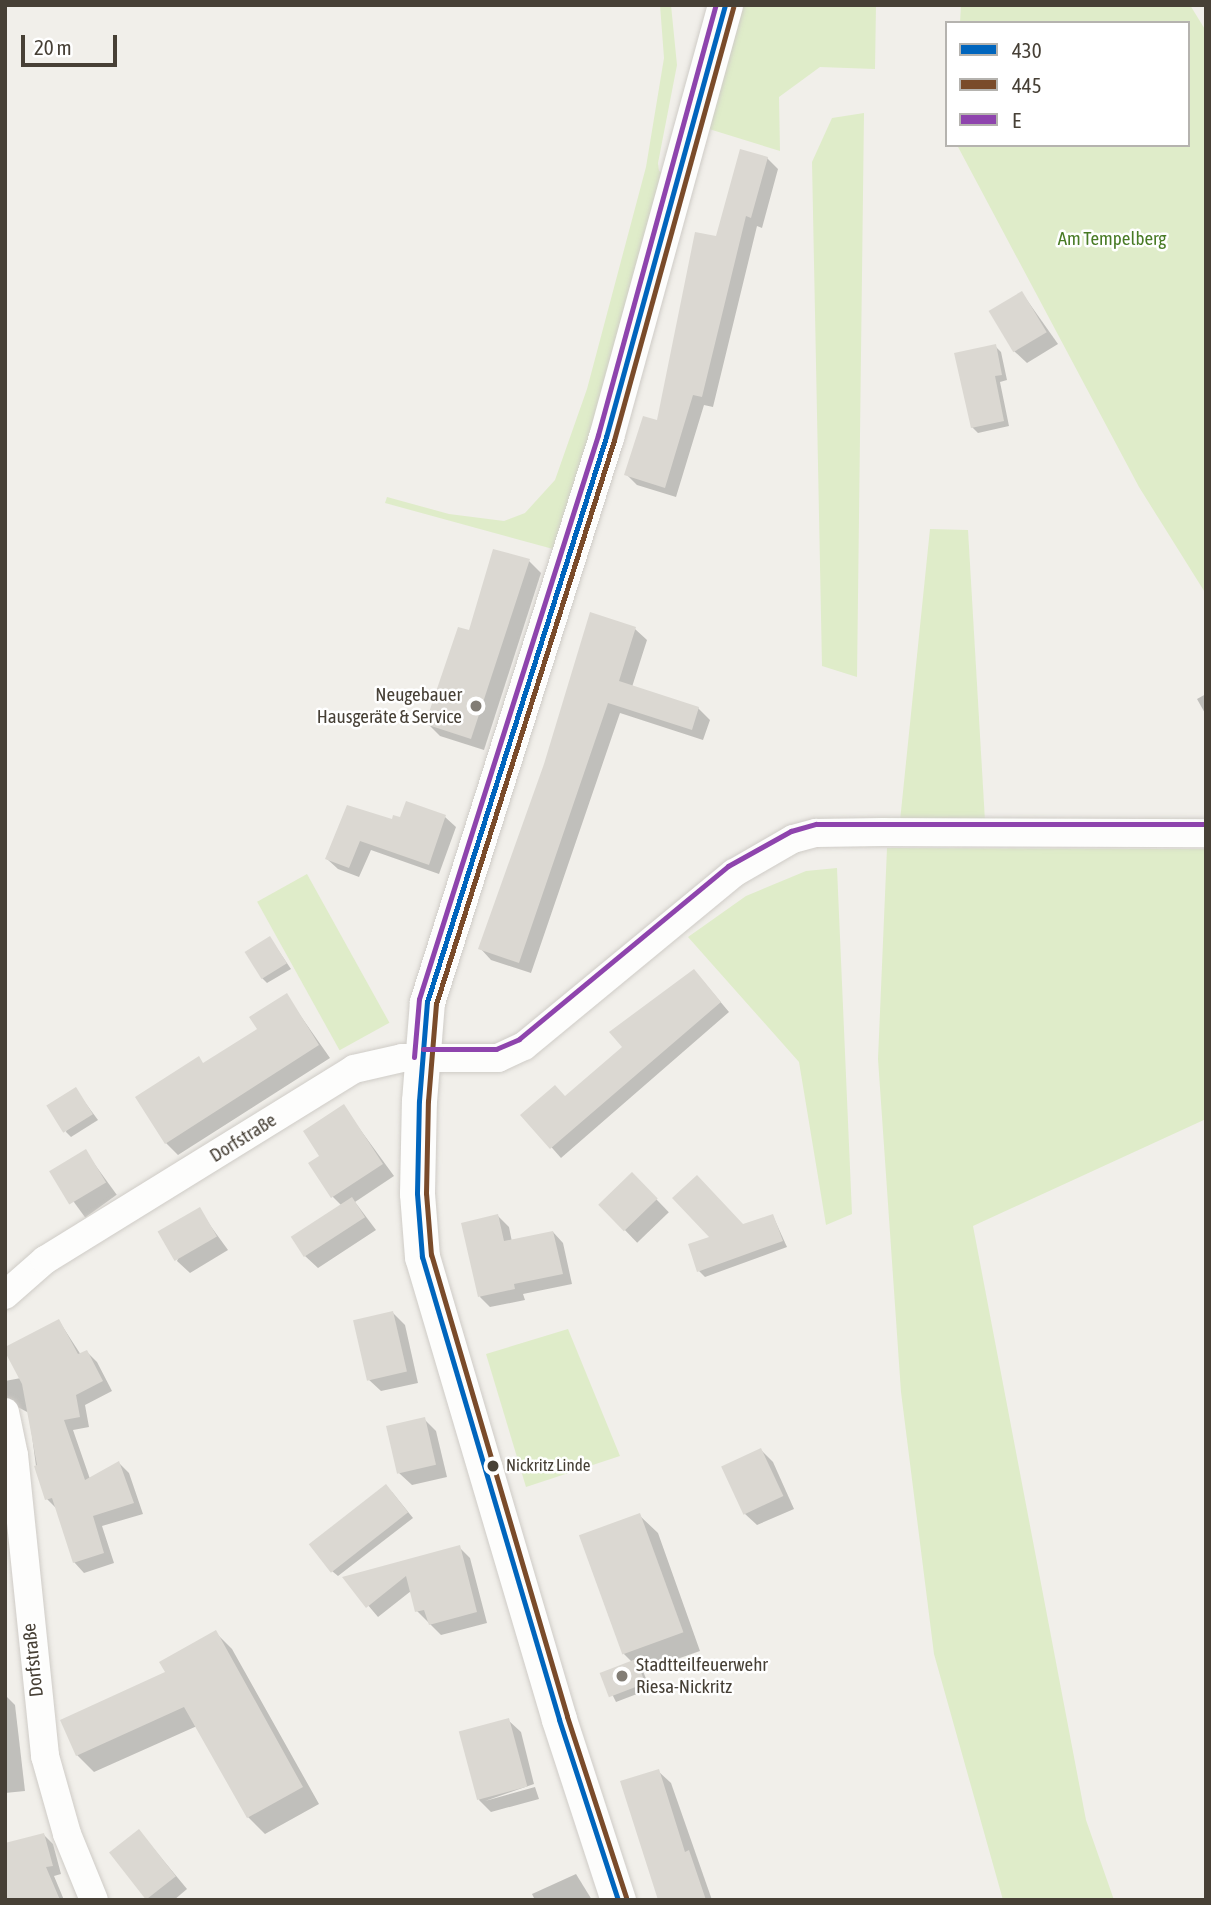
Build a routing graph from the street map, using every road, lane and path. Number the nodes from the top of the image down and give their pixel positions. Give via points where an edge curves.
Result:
1 (724, 5) edge
2 (1206, 833) edge
3 (423, 1058) junction
4 (5, 1295) edge
5 (5, 1412) edge
6 (94, 1900) edge
7 (618, 1900) edge

1 - 3 street via 606,437 436,970 427,1002
2 - 3 street, Dorfstraße via 869,832 816,833 793,839 734,873 524,1046 498,1058
3 - 4 street, Dorfstraße via 380,1060 354,1069 45,1260
3 - 7 street via 417,1193 422,1257 543,1669
5 - 6 street, Dorfstraße via 14,1455 46,1756 67,1834

